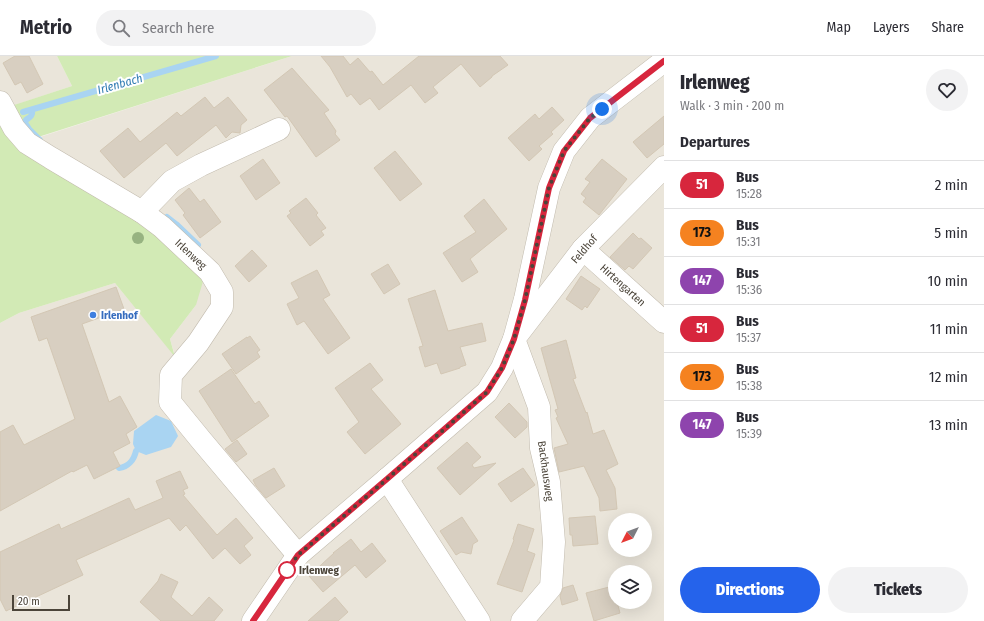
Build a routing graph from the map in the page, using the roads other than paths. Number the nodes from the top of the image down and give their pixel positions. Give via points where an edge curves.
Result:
1 (664, 61) edge
2 (0, 102) edge
3 (279, 129) dead end
4 (664, 167) edge
5 (142, 212) junction
6 (583, 249) junction
7 (664, 322) edge
8 (514, 339) junction
9 (387, 479) junction
10 (298, 555) junction
11 (253, 621) edge
12 (479, 621) edge
13 (522, 621) edge

1 - 8 street via 590,118 564,151 549,188
2 - 5 street, Irlenweg via 14,128 27,142
3 - 5 street via 172,181
4 - 6 street, Feldhof
5 - 10 street, Irlenweg via 210,272 222,292 222,307 198,344 171,374 170,402
6 - 7 street, Hirtengarten
6 - 8 street, Feldhof
8 - 9 street via 502,368 487,392
8 - 13 street, Backhausweg via 540,407 541,448 549,482 554,542 551,587
9 - 10 street
9 - 12 street
10 - 11 street

